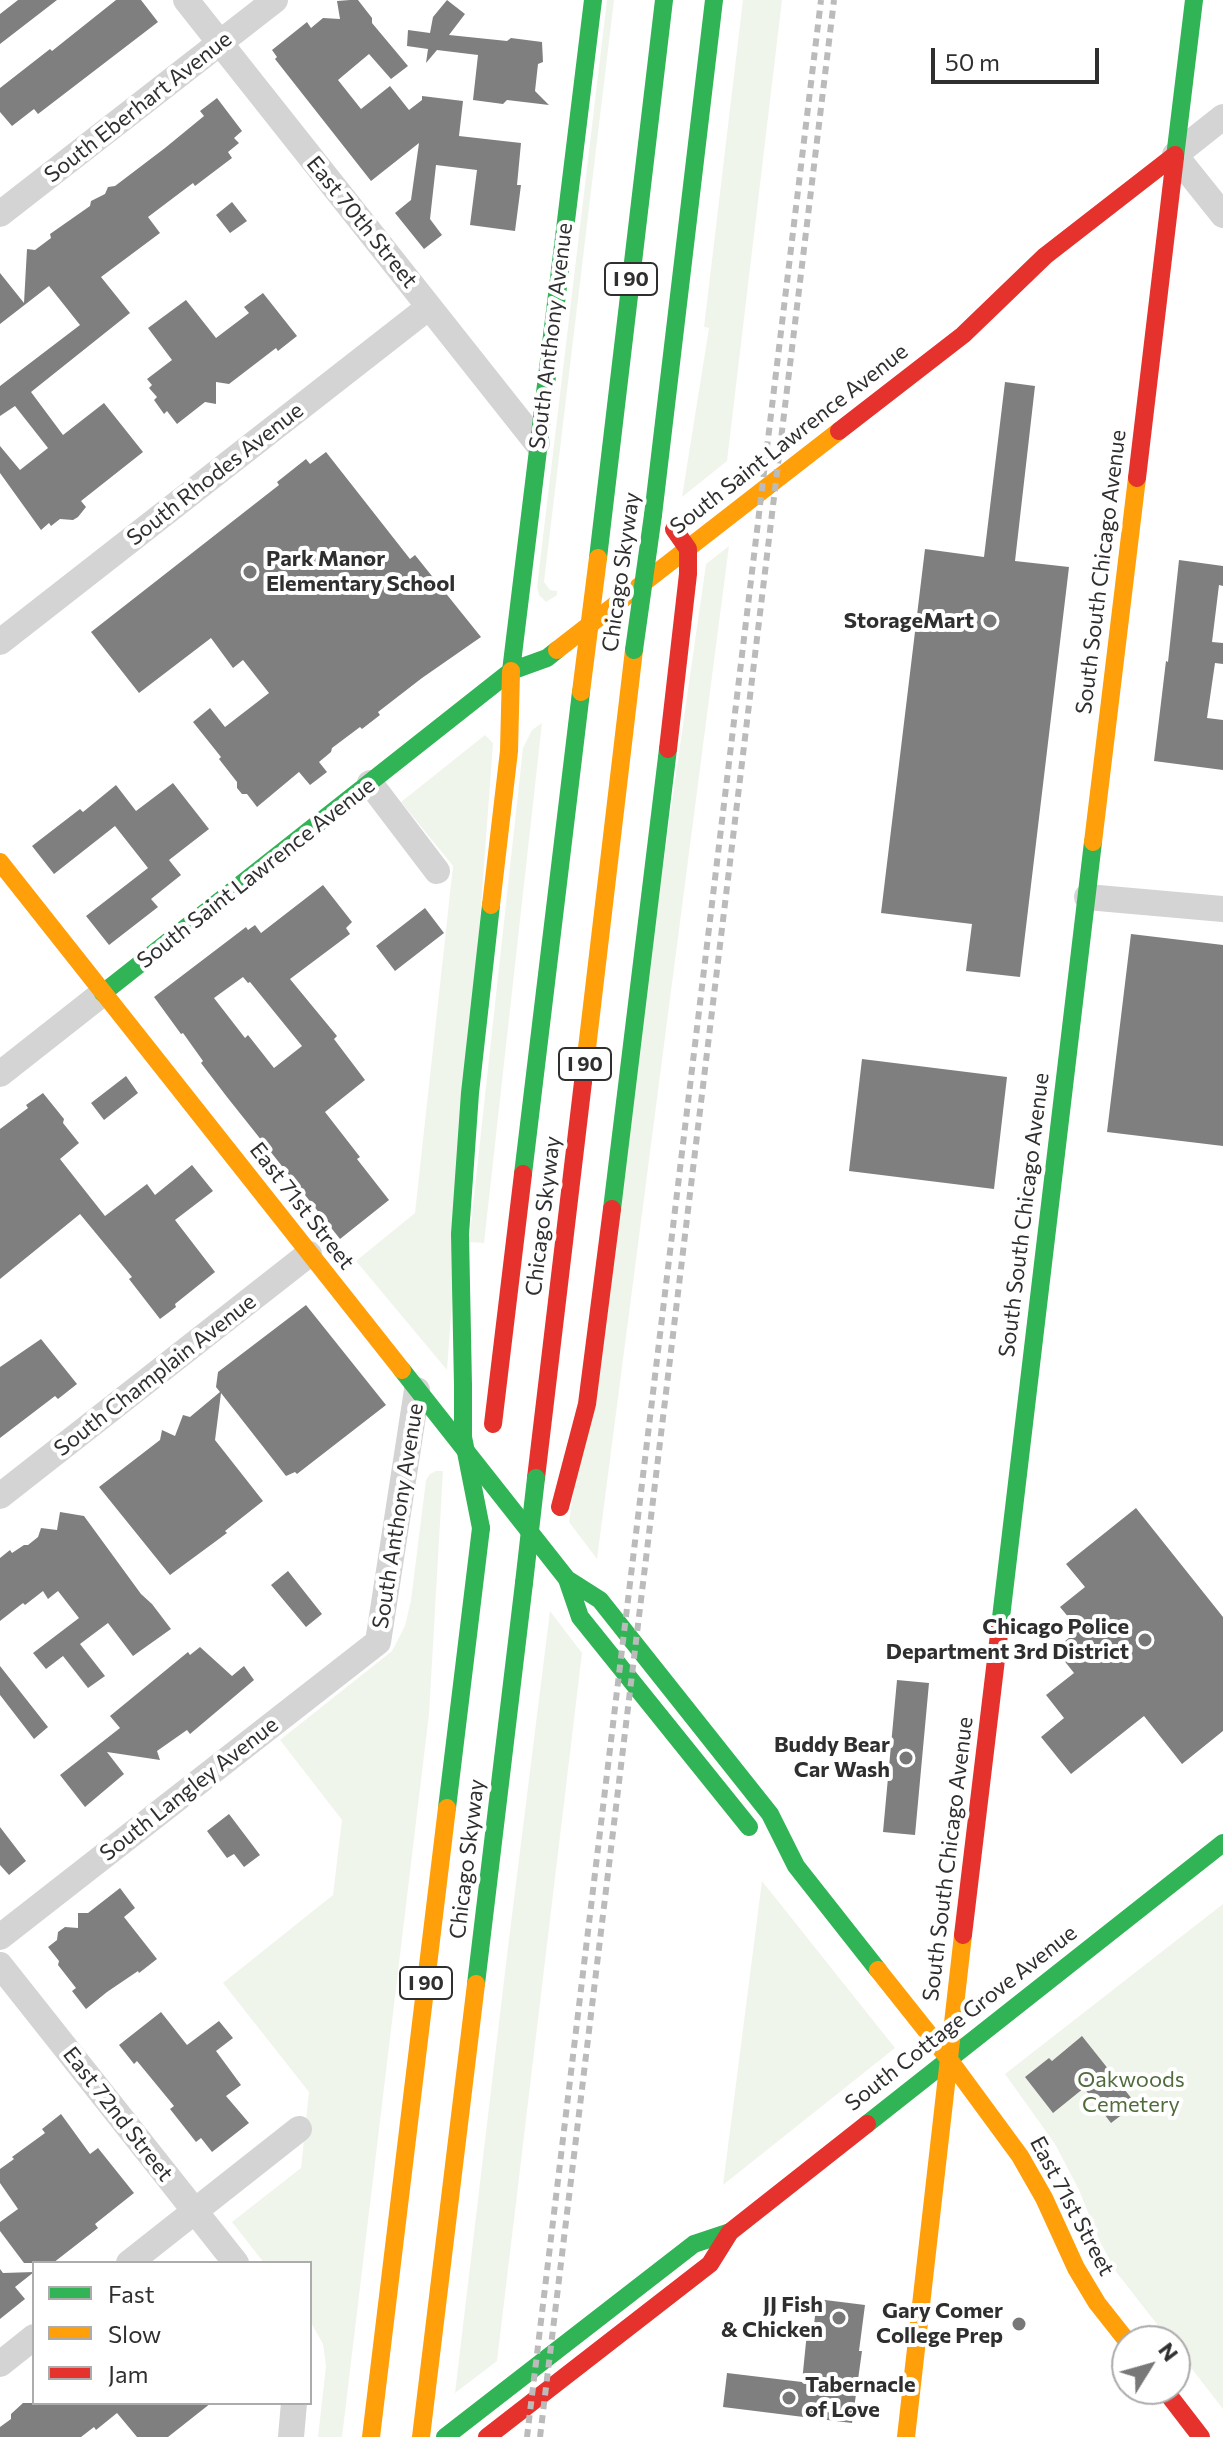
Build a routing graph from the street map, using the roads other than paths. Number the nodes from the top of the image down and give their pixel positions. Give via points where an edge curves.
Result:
1 (186, 0) edge
2 (275, 0) edge
3 (593, 0) edge
4 (664, 0) edge
5 (714, 0) edge
6 (1194, 0) edge
7 (220, 43) junction
8 (1223, 117) edge
9 (1175, 155) junction
10 (0, 214) edge
11 (1223, 215) edge
12 (1045, 256) junction
13 (973, 300) dead end
14 (429, 307) junction
15 (537, 443) junction
16 (688, 549) junction
17 (569, 610) dead end
18 (533, 637) dead end
19 (0, 642) edge
20 (511, 671) junction
21 (370, 783) junction
22 (0, 862) edge
23 (437, 871) dead end
24 (1087, 897) junction
25 (1223, 909) edge
26 (103, 993) junction
27 (0, 1074) edge
28 (309, 1254) junction
29 (417, 1390) junction
30 (0, 1496) edge
31 (481, 1528) junction
32 (567, 1579) junction
33 (524, 1583) junction
34 (378, 1642) joint
35 (1223, 1843) edge
36 (796, 1866) junction
37 (0, 1937) edge
38 (0, 1965) edge
39 (948, 2058) junction
40 (299, 2129) dead end
41 (195, 2211) junction
42 (730, 2232) junction
43 (132, 2261) edge
44 (234, 2261) edge
45 (1114, 2325) edge
46 (32, 2339) edge
47 (0, 2364) edge
48 (294, 2405) edge
49 (1176, 2405) edge
50 (291, 2437) edge
51 (371, 2437) edge
52 (421, 2437) edge
53 (445, 2437) edge
54 (487, 2437) edge
55 (906, 2437) edge
56 (1201, 2437) edge

1 - 7 street, East 70th Street
2 - 7 street, South Eberhart Avenue
3 - 15 main road, South Anthony Avenue
4 - 31 main road, Chicago Skyway / I 90, bridge
5 - 33 main road, Chicago Skyway / I 90, bridge
6 - 9 main road, South South Chicago Avenue
7 - 10 street, South Eberhart Avenue
7 - 14 street, East 70th Street
8 - 9 street, South Saint Lawrence Avenue
9 - 11 street
9 - 12 main road, South Saint Lawrence Avenue
9 - 24 main road, South South Chicago Avenue
12 - 13 main road, South Saint Lawrence Avenue
12 - 16 main road, South Saint Lawrence Avenue via 963,335
14 - 15 street, East 70th Street
14 - 19 street, South Rhodes Avenue
15 - 20 main road, South Anthony Avenue
16 - 17 main road, South Saint Lawrence Avenue via 680,524
16 - 20 main road, South Saint Lawrence Avenue via 547,658
16 - 33 main road via 648,924 587,1404 554,1519
18 - 20 main road, South Saint Lawrence Avenue
20 - 21 main road, South Saint Lawrence Avenue
20 - 31 main road, South Anthony Avenue, bridge via 509,751 461,1218 463,1437
21 - 23 street
21 - 26 main road, South Saint Lawrence Avenue
22 - 26 main road, East 71st Street
24 - 25 street
24 - 39 main road, South South Chicago Avenue
26 - 27 street, South Saint Lawrence Avenue
26 - 28 main road, East 71st Street
28 - 29 main road, East 71st Street
28 - 30 street, South Champlain Avenue
29 - 32 main road, East 71st Street
29 - 34 street, South Anthony Avenue
31 - 51 main road, Chicago Skyway / I 90
32 - 36 main road, East 71st Street via 609,1611 770,1814
32 - 36 main road, East 71st Street via 580,1617 751,1830
33 - 52 main road, Chicago Skyway / I 90
34 - 37 street, South Langley Avenue
35 - 39 main road, South Cottage Grove Avenue
36 - 39 main road, East 71st Street
38 - 41 street, East 72nd Street
39 - 42 main road, South Cottage Grove Avenue
39 - 45 main road, East 71st Street via 1020,2156 1076,2268
39 - 55 main road, South South Chicago Avenue
40 - 41 street
41 - 43 street
41 - 44 street, East 72nd Street
42 - 53 main road, South Cottage Grove Avenue via 694,2244
42 - 54 main road, South Cottage Grove Avenue via 710,2264
46 - 47 street
48 - 50 street
49 - 56 main road

